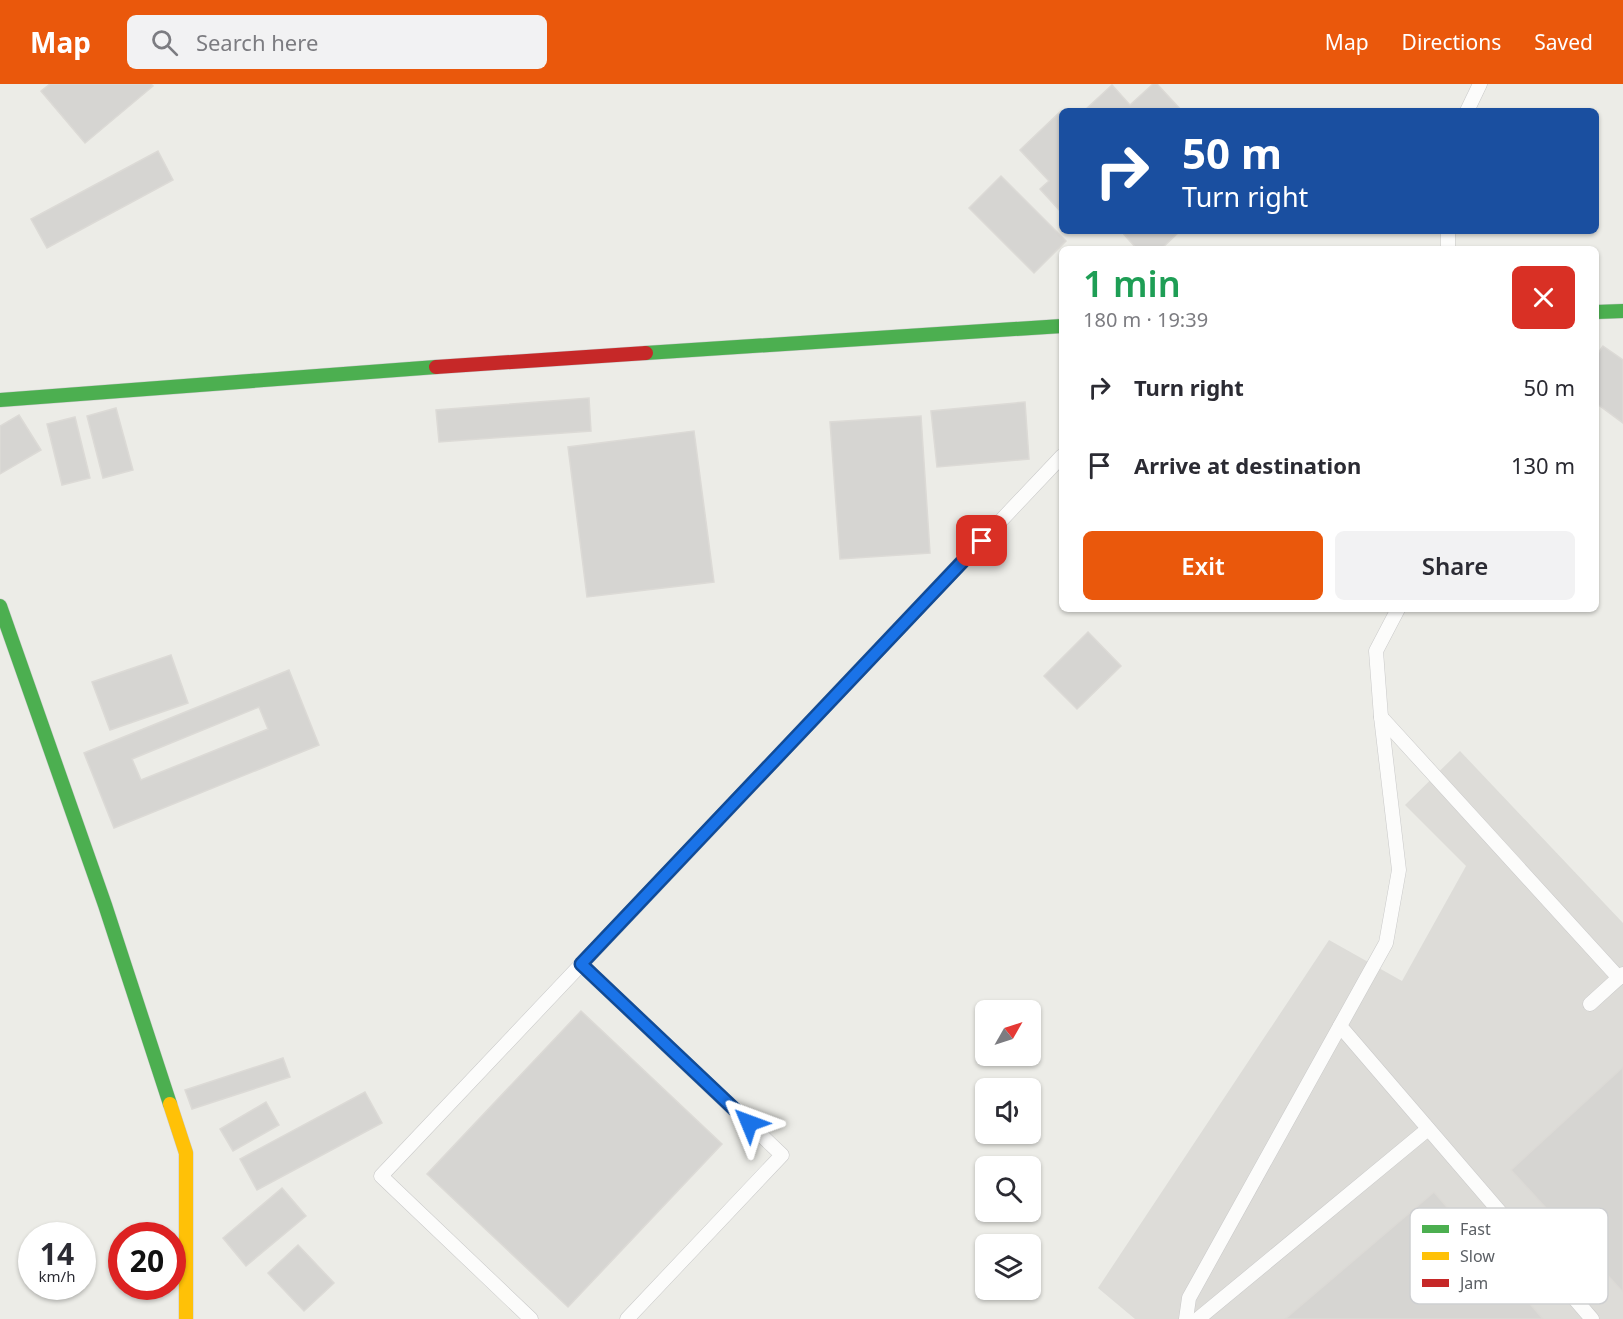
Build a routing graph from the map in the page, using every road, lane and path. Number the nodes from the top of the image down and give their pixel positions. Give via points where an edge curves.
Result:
1 (1480, 84) edge
2 (1468, 108) edge
3 (1623, 311) edge
4 (1599, 312) edge
5 (1059, 326) edge
6 (0, 400) edge
7 (1059, 459) edge
8 (0, 606) edge
9 (1396, 612) edge
10 (1381, 717) junction
11 (581, 964) junction
12 (1621, 976) edge
13 (1590, 1004) dead end
14 (1340, 1026) junction
15 (1428, 1129) junction
16 (1496, 1208) edge
17 (1579, 1304) edge
18 (186, 1319) edge
19 (531, 1319) edge
20 (627, 1319) edge
21 (1186, 1319) edge
22 (1198, 1319) edge
23 (1592, 1319) edge

1 - 2 lane
3 - 4 street
5 - 6 street
7 - 11 lane
8 - 18 street via 105,905 186,1153
9 - 10 lane via 1376,651
10 - 12 lane
10 - 14 lane via 1399,870 1386,944
11 - 19 lane via 381,1176
11 - 20 lane via 782,1155
12 - 13 lane
14 - 15 lane
14 - 21 lane via 1189,1298
15 - 16 lane
15 - 22 lane
17 - 23 lane

